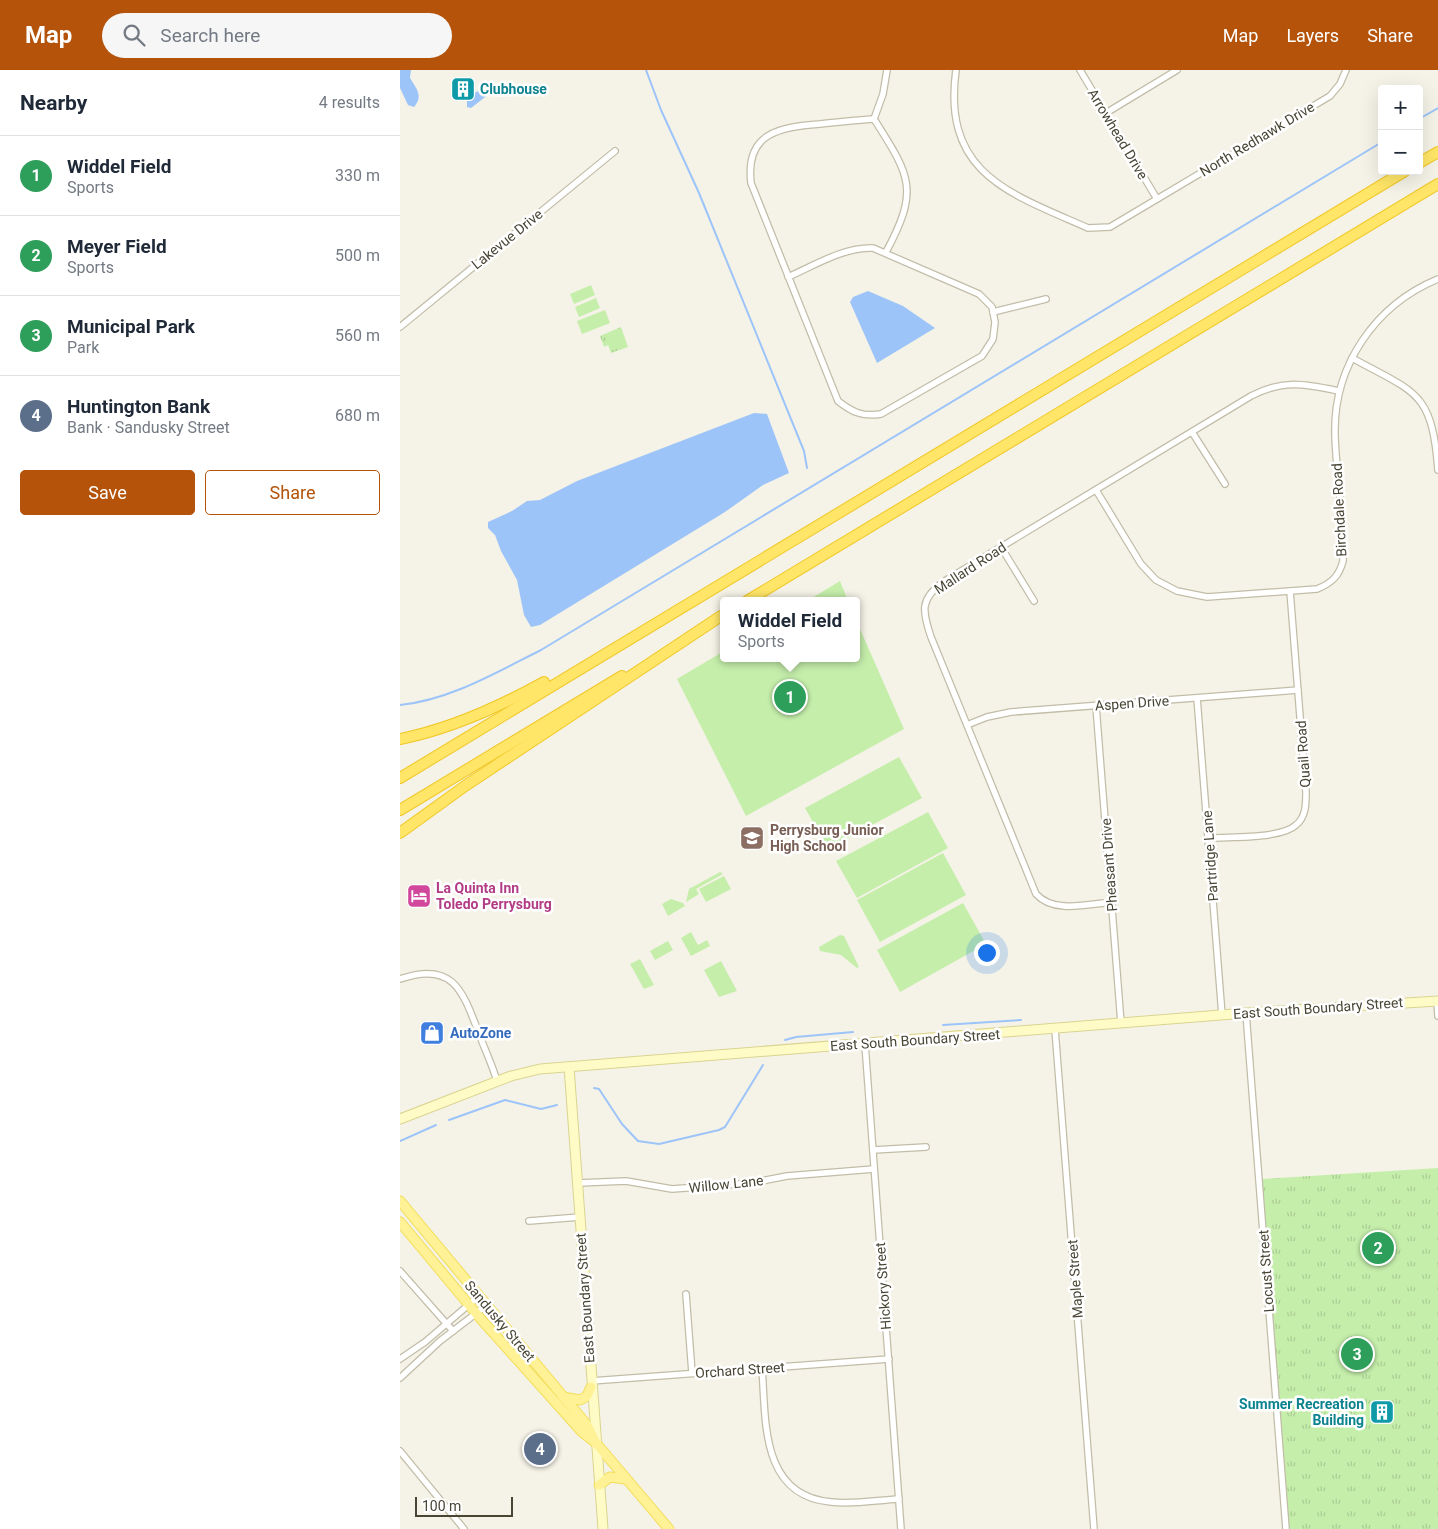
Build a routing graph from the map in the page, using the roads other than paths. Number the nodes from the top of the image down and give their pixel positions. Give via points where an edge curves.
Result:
1 (887, 70) edge
2 (956, 70) edge
3 (1080, 70) edge
4 (1177, 70) edge
5 (1346, 70) edge
6 (1106, 113) junction
7 (874, 119) junction
8 (615, 151) dead end
9 (1438, 152) edge
10 (1423, 161) edge
11 (1398, 175) edge
12 (1438, 184) edge
13 (1157, 199) junction
14 (886, 252) junction
15 (788, 277) junction
16 (1438, 279) edge
17 (1046, 299) dead end
18 (993, 312) junction
19 (400, 327) edge
20 (1352, 358) junction
21 (1339, 391) junction
22 (1192, 432) junction
23 (1438, 470) edge
24 (1224, 484) dead end
25 (1096, 490) junction
26 (1001, 547) junction
27 (1290, 591) junction
28 (754, 597) edge
29 (1034, 601) dead end
30 (720, 618) edge
31 (720, 618) edge
32 (569, 674) junction
33 (1298, 690) junction
34 (1197, 698) junction
35 (1096, 706) junction
36 (967, 725) junction
37 (400, 739) edge
38 (400, 778) edge
39 (400, 810) edge
40 (400, 833) edge
41 (1208, 838) junction
42 (1112, 902) junction
43 (400, 978) edge
44 (1437, 1001) edge
45 (1246, 1013) junction
46 (1222, 1015) junction
47 (1438, 1016) edge
48 (1121, 1023) junction
49 (1055, 1029) junction
50 (865, 1044) junction
51 (568, 1066) junction
52 (497, 1082) junction
53 (400, 1119) edge
54 (926, 1147) dead end
55 (873, 1150) junction
56 (874, 1169) junction
57 (578, 1183) junction
58 (400, 1201) edge
59 (580, 1217) junction
60 (529, 1220) dead end
61 (400, 1222) edge
62 (400, 1271) edge
63 (686, 1294) dead end
64 (479, 1296) junction
65 (469, 1305) junction
66 (487, 1305) junction
67 (476, 1314) junction
68 (447, 1324) junction
69 (453, 1331) junction
70 (400, 1359) edge
71 (888, 1359) junction
72 (762, 1368) junction
73 (692, 1373) junction
74 (400, 1378) edge
75 (591, 1384) junction
76 (563, 1397) junction
77 (596, 1443) junction
78 (400, 1451) edge
79 (626, 1479) junction
80 (599, 1485) junction
81 (899, 1499) junction
82 (464, 1529) edge
83 (603, 1529) edge
84 (669, 1529) edge
85 (901, 1529) edge
86 (1094, 1529) edge
87 (1286, 1529) edge

1 - 7 street
2 - 13 street, North Redhawk Drive via 953,102 961,137 978,167 1000,186 1095,229 1110,227
3 - 6 street, Arrowhead Drive
4 - 6 street
5 - 13 street, North Redhawk Drive via 1330,96
6 - 13 street, Arrowhead Drive
7 - 14 street via 902,163 906,181 905,212
7 - 15 street via 782,128 760,141 749,168 750,183
8 - 19 street, Lakevue Drive
9 - 10 highway
11 - 32 highway
12 - 28 highway
14 - 15 street via 860,248
14 - 18 street via 979,294
15 - 18 street via 838,401 852,412 868,416 881,414 982,356 992,339
16 - 20 street, Birchdale Road via 1410,293 1386,311
17 - 18 street
20 - 21 street, Birchdale Road
20 - 23 street via 1406,387 1419,400 1429,414 1434,430
21 - 22 street, Mallard Road via 1295,383 1273,386
21 - 27 street, Birchdale Road via 1335,435 1343,561 1337,576 1328,585
22 - 24 street
22 - 25 street, Mallard Road
25 - 26 street, Mallard Road
25 - 27 street, Birchdale Road via 1140,564 1166,586 1186,594 1207,597
26 - 29 street
26 - 36 street, Mallard Road via 935,588 925,604 926,623
27 - 33 street, Quail Road
30 - 39 highway
31 - 40 highway via 458,791
32 - 37 highway via 544,682 448,726
32 - 38 highway
33 - 34 street, Aspen Drive
33 - 41 street, Quail Road via 1306,792 1300,820 1295,827 1281,832
34 - 35 street, Aspen Drive
34 - 41 street, Partridge Lane
35 - 36 street, Aspen Drive via 997,714
35 - 42 street, Pheasant Drive
36 - 42 street, Mallard Road via 1036,894 1054,905
41 - 46 street, Partridge Lane
42 - 48 street, Pheasant Drive
43 - 52 street via 436,974 449,978 458,986
44 - 45 street, East South Boundary Street
44 - 47 street
45 - 46 street, East South Boundary Street
45 - 87 street, Locust Street
46 - 48 street, East South Boundary Street
48 - 49 street, East South Boundary Street
49 - 50 street, East South Boundary Street
49 - 86 street, Maple Street
50 - 51 street, East South Boundary Street
50 - 55 street, Hickory Street
51 - 52 street, East South Boundary Street via 526,1072
51 - 57 street, East Boundary Street
52 - 53 street, East South Boundary Street
54 - 55 street
55 - 56 street, Hickory Street
56 - 57 street, Willow Lane via 672,1189 626,1181
56 - 71 street, Hickory Street
57 - 59 street, East Boundary Street
58 - 64 main road, Sandusky Street
59 - 60 street
59 - 75 street, East Boundary Street
61 - 65 main road, Sandusky Street
62 - 68 street
63 - 73 street
64 - 65 street
64 - 66 main road, Sandusky Street
65 - 67 main road, Sandusky Street
65 - 68 street
66 - 67 street
66 - 76 main road, Sandusky Street
67 - 69 street
67 - 77 main road, Sandusky Street via 582,1432
68 - 69 street
68 - 70 street
69 - 74 street
71 - 72 street, Orchard Street
71 - 81 street, Hickory Street
72 - 73 street, Orchard Street
72 - 81 street via 768,1448 779,1471 791,1485 808,1496 829,1502
73 - 75 street, Orchard Street
75 - 76 main road via 587,1396 580,1400
75 - 77 street, East Boundary Street
76 - 77 main road, Sandusky Street via 587,1425
77 - 79 main road, Sandusky Street
77 - 80 street, East Boundary Street
78 - 82 street
79 - 80 main road via 610,1477
79 - 84 main road, Sandusky Street
80 - 83 street, East Boundary Street
81 - 85 street, Hickory Street

